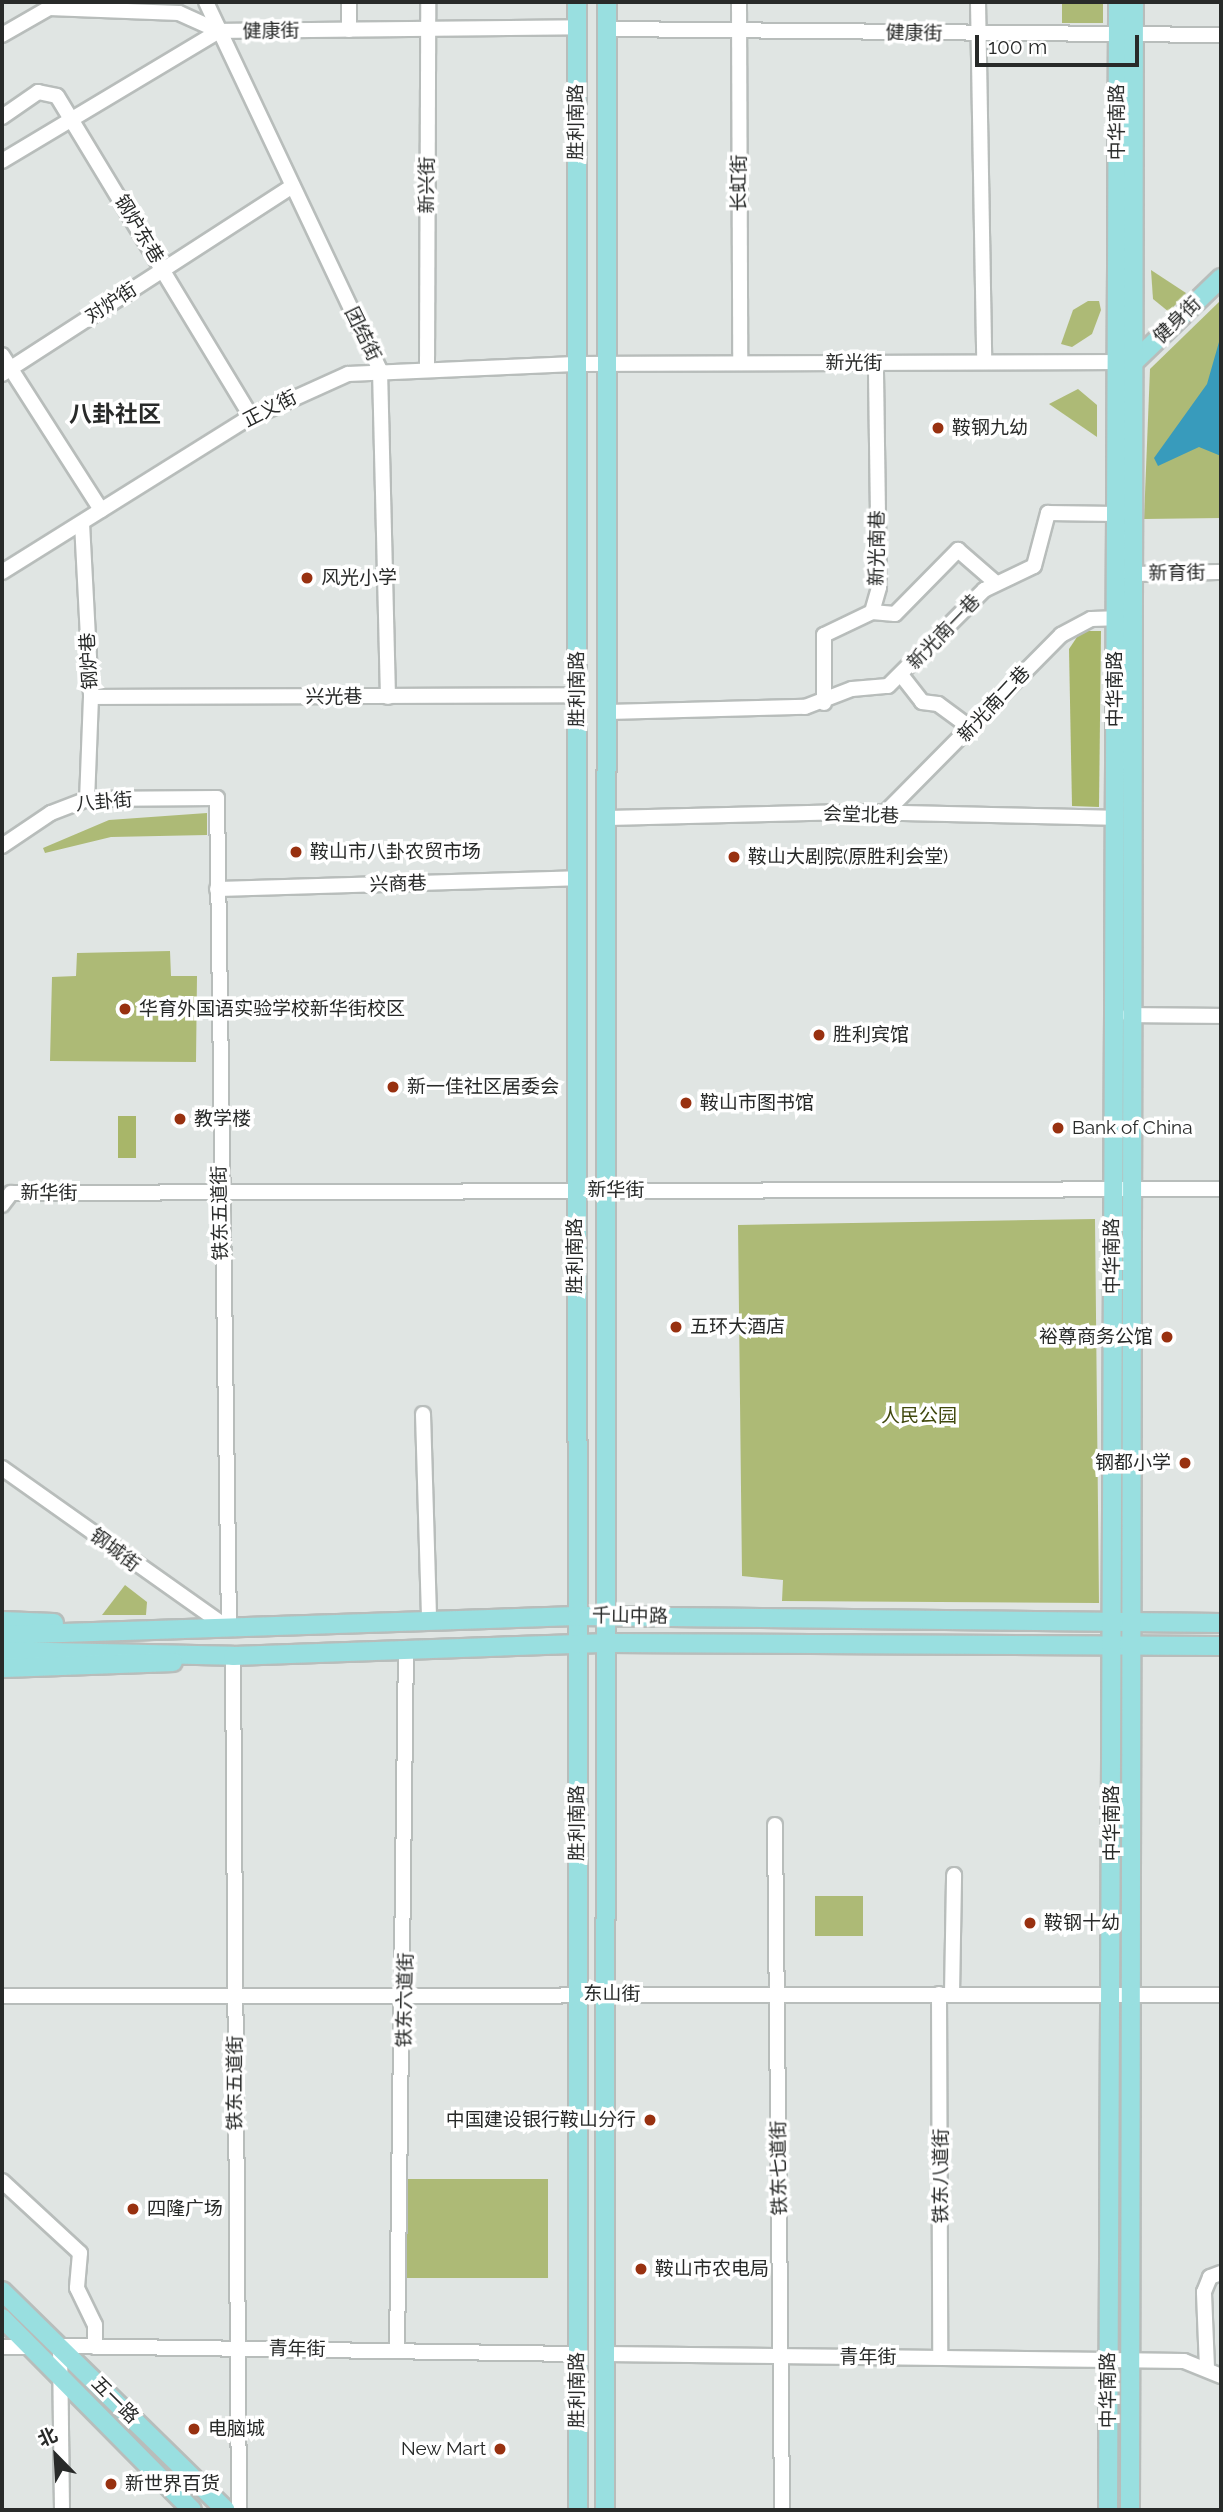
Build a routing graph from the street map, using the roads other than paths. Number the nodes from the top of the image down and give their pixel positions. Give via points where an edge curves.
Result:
1 (206, 2) edge
2 (349, 2) edge
3 (428, 2) edge
4 (577, 2) edge
5 (607, 2) edge
6 (738, 2) edge
7 (978, 2) edge
8 (1118, 2) edge
9 (1134, 2) edge
10 (576, 27) junction
11 (428, 29) junction
12 (607, 29) junction
13 (349, 30) junction
14 (738, 30) junction
15 (219, 31) junction
16 (978, 34) junction
17 (2, 35) edge
18 (1221, 35) edge
19 (1125, 36) junction
20 (2, 117) edge
21 (72, 120) junction
22 (2, 161) edge
23 (291, 187) junction
24 (163, 270) junction
25 (1221, 278) edge
26 (2, 355) edge
27 (876, 362) junction
28 (984, 362) junction
29 (1126, 362) junction
30 (740, 363) junction
31 (575, 364) junction
32 (604, 364) junction
33 (427, 368) junction
34 (380, 370) junction
35 (6, 371) edge
36 (252, 418) junction
37 (101, 510) junction
38 (1116, 514) junction
39 (82, 523) junction
40 (2, 572) edge
41 (1221, 572) edge
42 (1132, 574) junction
43 (996, 583) junction
44 (872, 612) junction
45 (1115, 618) junction
46 (902, 676) junction
47 (577, 695) junction
48 (91, 697) junction
49 (388, 697) junction
50 (824, 703) junction
51 (608, 712) junction
52 (972, 729) junction
53 (218, 798) joint
54 (87, 799) junction
55 (884, 814) junction
56 (608, 818) junction
57 (1115, 818) junction
58 (2, 846) edge
59 (578, 878) junction
60 (217, 889) junction
61 (1129, 1015) junction
62 (1221, 1016) edge
63 (2, 1180) edge
64 (575, 1189) junction
65 (1221, 1189) edge
66 (608, 1190) junction
67 (1120, 1190) junction
68 (219, 1194) junction
69 (6, 1199) edge
70 (423, 1414) dead end
71 (2, 1468) edge
72 (577, 1616) junction
73 (609, 1616) junction
74 (429, 1620) junction
75 (2, 1621) edge
76 (1113, 1623) junction
77 (1132, 1623) junction
78 (1221, 1623) edge
79 (229, 1629) junction
80 (2, 1635) edge
81 (40, 1642) junction
82 (609, 1643) junction
83 (578, 1645) junction
84 (1113, 1645) junction
85 (1132, 1646) junction
86 (1221, 1646) edge
87 (406, 1649) junction
88 (2, 1651) edge
89 (233, 1656) junction
90 (2, 1668) edge
91 (775, 1825) dead end
92 (954, 1875) dead end
93 (577, 1994) junction
94 (609, 1994) junction
95 (777, 1994) junction
96 (945, 1994) junction
97 (1119, 1994) junction
98 (235, 1995) junction
99 (405, 1995) junction
100 (1221, 1995) edge
101 (2, 1996) edge
102 (2, 2181) edge
103 (1221, 2273) edge
104 (2, 2291) edge
105 (2, 2318) edge
106 (60, 2346) junction
107 (2, 2347) edge
108 (30, 2347) junction
109 (95, 2347) junction
110 (236, 2348) junction
111 (397, 2351) junction
112 (576, 2354) junction
113 (606, 2354) junction
114 (782, 2356) junction
115 (940, 2357) junction
116 (1109, 2359) junction
117 (1130, 2360) junction
118 (1207, 2368) junction
119 (1221, 2376) edge
120 (60, 2377) junction
121 (62, 2510) edge
122 (192, 2510) edge
123 (226, 2510) edge
124 (239, 2510) edge
125 (578, 2510) edge
126 (605, 2510) edge
127 (782, 2510) edge
128 (1108, 2510) edge
129 (1129, 2510) edge

1 - 15 street, 团结街
2 - 13 street
3 - 11 street, 新兴街
4 - 10 main road, 胜利南路
5 - 12 main road, 胜利南路
6 - 14 street, 长虹街
7 - 16 street
8 - 19 main road, 中华南路
9 - 19 main road, 中华南路
10 - 11 street, 健康街
10 - 31 main road, 胜利南路
11 - 13 street, 健康街
11 - 33 street, 新兴街
12 - 14 street, 健康街
12 - 32 main road, 胜利南路
13 - 15 street, 健康街
14 - 16 street, 健康街
14 - 30 street, 长虹街
15 - 17 street via 179,13 49,8
15 - 21 street, 健康街
15 - 23 street, 团结街
16 - 19 street, 健康街
16 - 28 street
18 - 19 street, 健康街
19 - 29 main road, 中华南路
19 - 29 main road, 中华南路 via 1134,316
20 - 21 street, 钢炉东巷 via 38,92 57,96
21 - 22 street, 健康街
21 - 24 street, 钢炉东巷
23 - 24 street, 对炉街
23 - 34 street, 团结街
24 - 35 street, 对炉街
24 - 36 street, 钢炉东巷
25 - 29 main road, 健身街
26 - 35 street
27 - 28 street, 新光街
27 - 30 street, 新光街
27 - 44 street, 新光南巷 via 879,587
28 - 29 street, 新光街
29 - 38 main road, 中华南路
29 - 42 main road
30 - 32 street, 新光街
31 - 32 street, 新光街
31 - 33 street, 正义街
31 - 47 main road, 胜利南路
32 - 51 main road, 胜利南路
33 - 34 street, 正义街
34 - 36 street, 正义街 via 348,374
34 - 49 street, 团结街
35 - 37 street
36 - 37 street, 正义街
37 - 39 street, 正义街
38 - 43 street, 新光南一巷 via 1048,513 1034,566
38 - 45 main road, 中华南路
39 - 40 street, 正义街
39 - 48 street, 钢炉巷
41 - 42 street, 新育街
42 - 61 main road
43 - 44 street via 958,550 895,614
43 - 46 street, 新光南一巷 via 962,608
44 - 50 street, 新光南巷 via 824,635
45 - 52 street, 新光南二巷 via 1073,625
45 - 57 main road, 中华南路
46 - 50 street, 新光南一巷
46 - 52 street via 922,702 938,704
47 - 49 street, 兴光巷
47 - 59 main road, 胜利南路
48 - 49 street, 兴光巷
48 - 54 street, 钢炉巷
50 - 51 street, 新光南一巷
51 - 56 main road, 胜利南路
52 - 55 street, 新光南二巷
53 - 54 street, 八卦街
53 - 60 street, 铁东五道街
54 - 58 street, 八卦街 via 51,813
55 - 56 street, 会堂北巷
55 - 57 street, 会堂北巷
56 - 66 main road, 胜利南路
57 - 67 main road, 中华南路
59 - 60 street, 兴商巷
59 - 64 main road, 胜利南路
60 - 68 street, 铁东五道街
61 - 62 street
61 - 67 main road
63 - 69 street
64 - 66 street, 新华街
64 - 68 street, 新华街
64 - 72 main road, 胜利南路
65 - 67 street, 新华街
66 - 67 street, 新华街
66 - 73 main road, 胜利南路
67 - 76 main road, 中华南路
67 - 77 main road
68 - 69 street, 新华街
68 - 79 street, 铁东五道街
70 - 74 street
71 - 79 street, 钢城街
72 - 73 main road, 千山中路
72 - 74 main road, 千山中路
72 - 83 main road, 胜利南路
73 - 76 main road, 千山中路
73 - 82 main road, 胜利南路
74 - 79 main road, 千山中路
75 - 79 main road
76 - 77 main road, 千山中路
76 - 84 main road, 中华南路
77 - 78 main road, 千山中路
77 - 85 main road
79 - 81 main road, 千山中路
80 - 81 main road
81 - 88 main road
81 - 89 main road, 千山中路
82 - 83 main road, 千山中路
82 - 84 main road, 千山中路
82 - 94 main road, 胜利南路
83 - 87 main road, 千山中路
83 - 93 main road, 胜利南路
84 - 85 main road, 千山中路
84 - 97 main road, 中华南路
85 - 86 main road, 千山中路
85 - 97 main road
87 - 89 main road, 千山中路
87 - 99 street, 铁东六道街
89 - 90 main road via 115,1668
89 - 98 street, 铁东五道街
91 - 95 street, 铁东七道街
92 - 96 street, 铁东八道街
93 - 94 street, 东山街
93 - 99 street, 东山街
93 - 112 main road, 胜利南路
94 - 95 street, 东山街
94 - 113 main road, 胜利南路
95 - 96 street, 东山街
95 - 114 street, 铁东七道街
96 - 97 street, 东山街
96 - 115 street, 铁东八道街
97 - 100 street, 东山街
97 - 116 main road, 中华南路
97 - 117 main road
98 - 99 street, 东山街
98 - 101 street, 东山街
98 - 110 street, 铁东五道街
99 - 111 street, 铁东六道街
102 - 109 street via 80,2253 77,2288 95,2325
103 - 118 street via 1210,2277 1204,2292
104 - 106 main road, 五一路
105 - 108 main road, 五一路
106 - 109 street, 青年街
106 - 120 street
106 - 123 main road, 五一路
107 - 108 street
108 - 120 main road, 五一路
109 - 110 street, 青年街
110 - 111 street, 青年街
110 - 124 street, 铁东五道街
111 - 112 street, 青年街
112 - 125 main road, 胜利南路
113 - 114 street, 青年街
113 - 126 main road, 胜利南路
114 - 115 street, 青年街
114 - 127 street, 铁东七道街
115 - 116 street, 青年街
116 - 117 street, 青年街
116 - 128 main road, 中华南路
117 - 118 street, 青年街
117 - 129 main road
118 - 119 street
120 - 121 street
120 - 122 main road, 五一路

